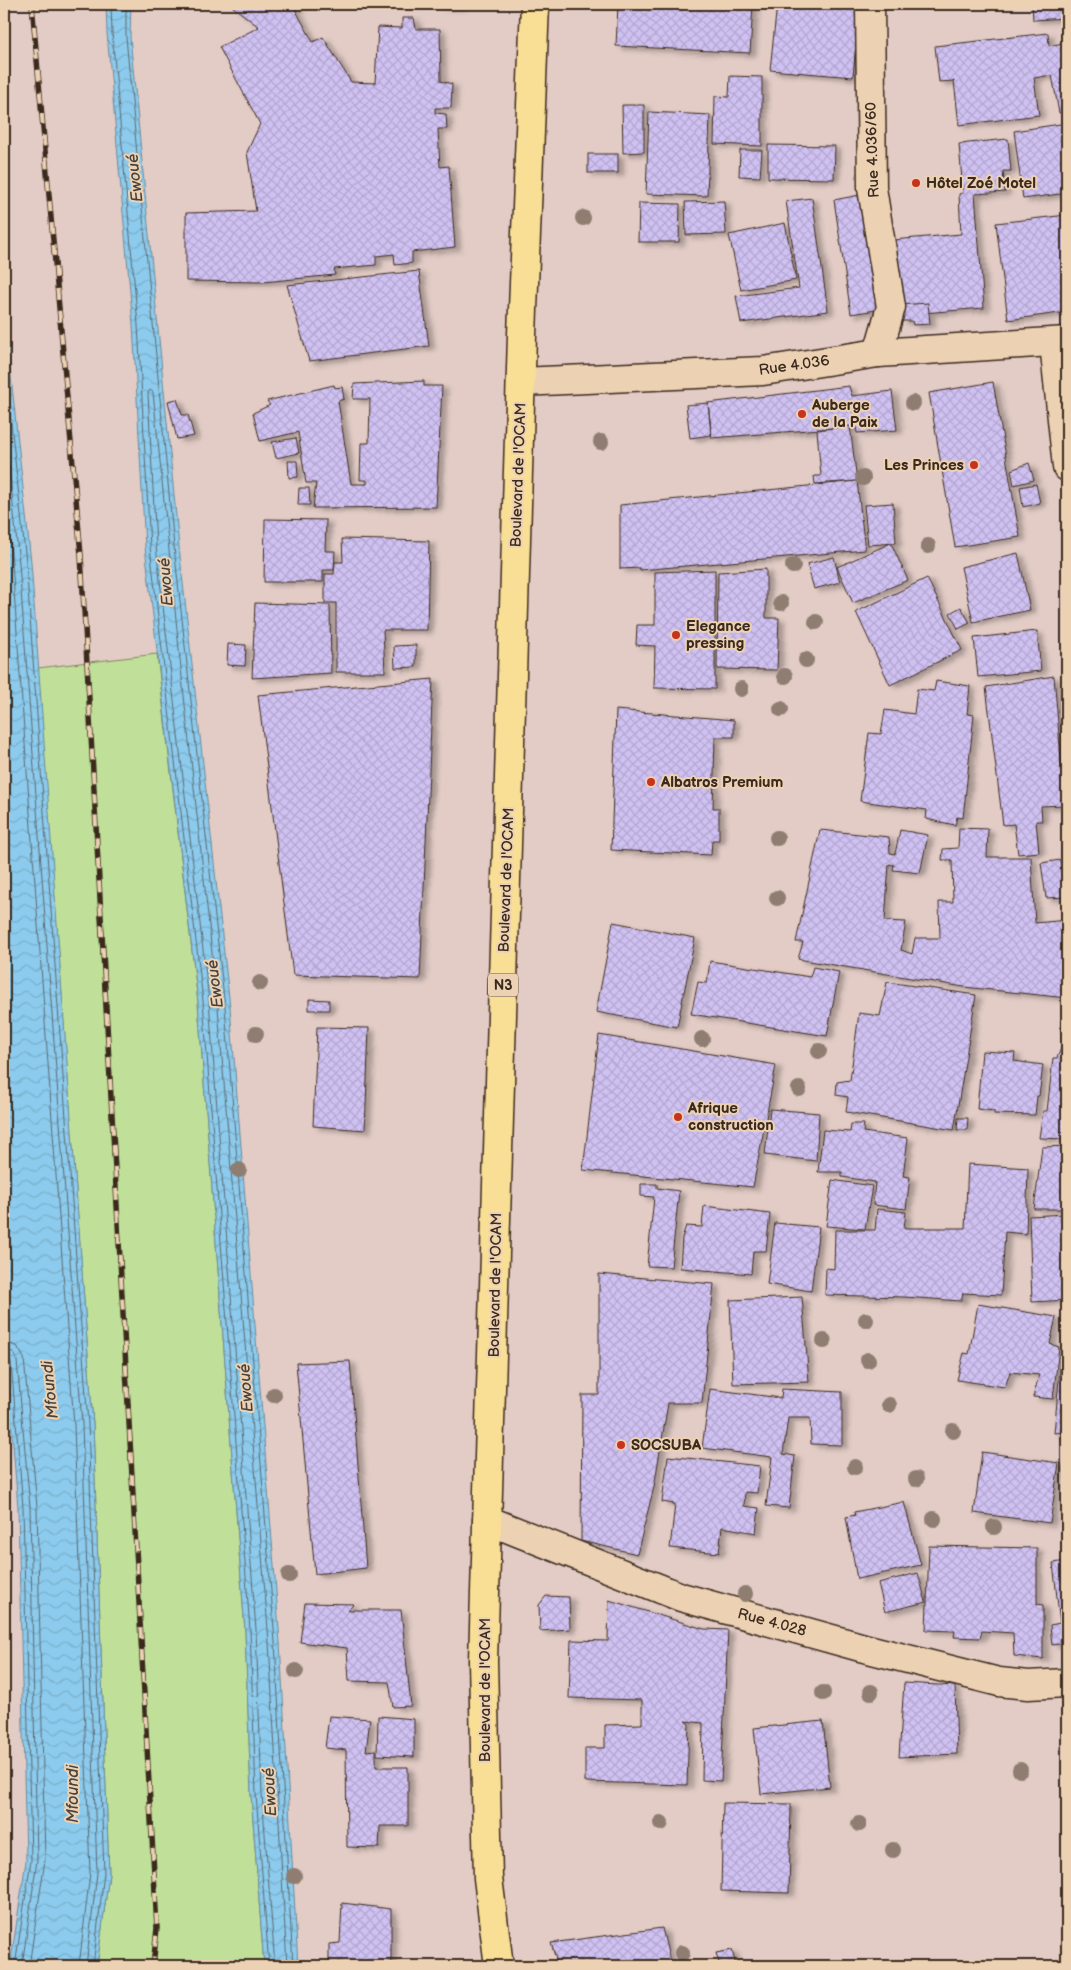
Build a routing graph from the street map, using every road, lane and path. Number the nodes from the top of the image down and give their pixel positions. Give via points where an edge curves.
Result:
1 (534, 4) edge
2 (870, 4) edge
3 (1061, 342) edge
4 (878, 353) junction
5 (521, 382) junction
6 (1067, 466) edge
7 (487, 1520) junction
8 (1067, 1683) edge
9 (499, 1966) edge

1 - 5 highway, Boulevard de l'OCAM / N3
2 - 4 street, Rue 4.036/60 via 872,188 891,306
3 - 4 street, Rue 4.036
3 - 6 street
4 - 5 street, Rue 4.036 via 763,371
5 - 7 highway, Boulevard de l'OCAM / N3
7 - 8 street, Rue 4.028 via 681,1597 999,1682 1028,1685
7 - 9 highway, Boulevard de l'OCAM / N3 via 483,1660 488,1878

